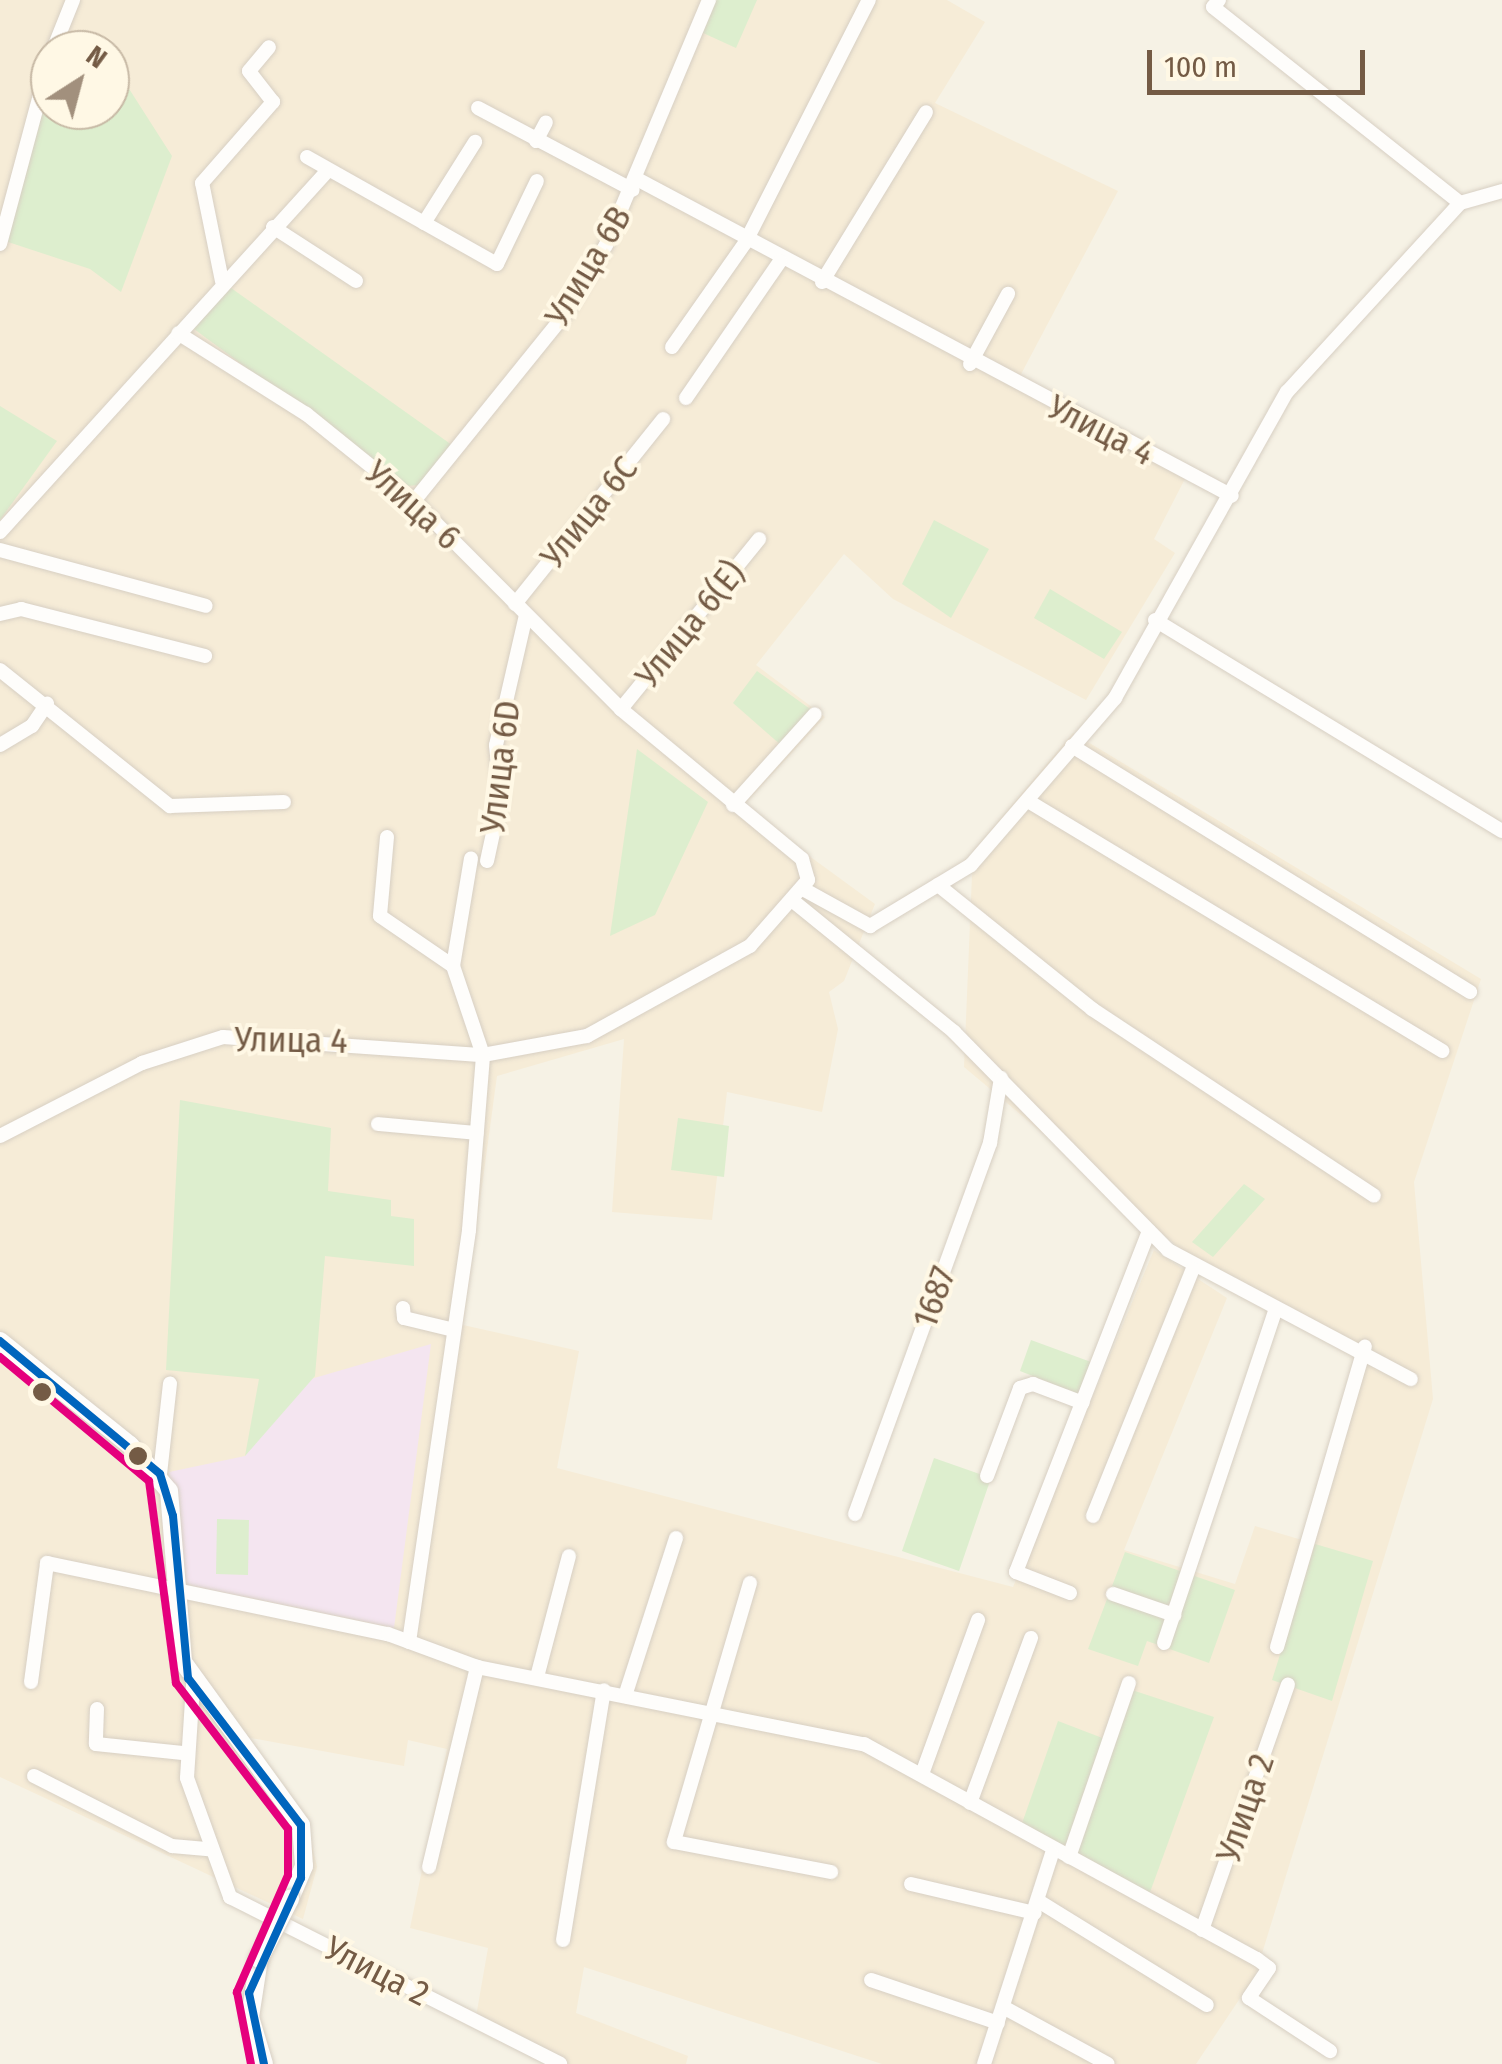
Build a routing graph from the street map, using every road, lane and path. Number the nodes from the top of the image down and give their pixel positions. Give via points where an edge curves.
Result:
1 (73, 0) edge
2 (709, 0) edge
3 (869, 0) edge
4 (1219, 0) edge
5 (60, 30) edge
6 (269, 47) dead end
7 (478, 108) dead end
8 (926, 112) dead end
9 (546, 122) dead end
10 (31, 130) edge
11 (536, 141) junction
12 (475, 142) dead end
13 (307, 157) dead end
14 (328, 170) junction
15 (537, 181) dead end
16 (634, 184) junction
17 (1502, 192) edge
18 (1460, 202) junction
19 (424, 223) junction
20 (274, 227) junction
21 (745, 243) junction
22 (0, 244) edge
23 (780, 261) junction
24 (222, 280) junction
25 (356, 281) dead end
26 (822, 282) junction
27 (1008, 294) dead end
28 (178, 333) junction
29 (672, 346) dead end
30 (970, 364) junction
31 (686, 398) dead end
32 (663, 419) dead end
33 (1232, 496) junction
34 (414, 501) junction
35 (0, 532) edge
36 (758, 539) dead end
37 (0, 550) edge
38 (206, 606) dead end
39 (521, 610) junction
40 (0, 614) edge
41 (1156, 620) junction
42 (206, 656) dead end
43 (0, 670) edge
44 (47, 704) junction
45 (622, 709) junction
46 (815, 714) dead end
47 (0, 745) edge
48 (1072, 746) junction
49 (1028, 801) junction
50 (284, 802) dead end
51 (733, 804) junction
52 (1502, 831) edge
53 (387, 837) dead end
54 (471, 859) dead end
55 (487, 861) dead end
56 (938, 885) junction
57 (798, 895) junction
58 (453, 966) junction
59 (1470, 992) dead end
60 (1442, 1051) dead end
61 (484, 1055) junction
62 (1001, 1078) junction
63 (378, 1124) dead end
64 (477, 1133) junction
65 (0, 1136) edge
66 (1374, 1196) dead end
67 (1149, 1231) junction
68 (1193, 1269) junction
69 (403, 1308) dead end
70 (1276, 1309) junction
71 (454, 1330) junction
72 (0, 1341) edge
73 (1365, 1347) junction
74 (1411, 1378) dead end
75 (170, 1384) dead end
76 (1082, 1403) junction
77 (160, 1474) junction
78 (987, 1476) dead end
79 (855, 1514) dead end
80 (1093, 1516) dead end
81 (676, 1538) dead end
82 (569, 1556) dead end
83 (750, 1583) dead end
84 (179, 1586) junction
85 (1070, 1594) dead end
86 (1113, 1594) dead end
87 (1174, 1615) junction
88 (978, 1620) dead end
89 (1031, 1638) dead end
90 (408, 1642) junction
91 (1164, 1643) dead end
92 (1278, 1647) dead end
93 (476, 1667) junction
94 (537, 1677) junction
95 (30, 1682) dead end
96 (1129, 1683) dead end
97 (193, 1685) junction
98 (1288, 1685) dead end
99 (604, 1690) junction
100 (625, 1696) junction
101 (97, 1709) dead end
102 (707, 1714) junction
103 (183, 1753) junction
104 (922, 1774) junction
105 (34, 1776) dead end
106 (970, 1803) junction
107 (209, 1849) junction
108 (1052, 1854) junction
109 (1069, 1857) junction
110 (429, 1867) dead end
111 (831, 1872) dead end
112 (911, 1884) dead end
113 (1037, 1908) junction
114 (1202, 1930) junction
115 (563, 1940) dead end
116 (871, 1980) dead end
117 (1207, 2005) dead end
118 (1003, 2006) junction
119 (998, 2023) junction
120 (1330, 2051) dead end
121 (264, 2064) edge
122 (560, 2064) edge
123 (984, 2064) edge
124 (1108, 2064) edge

1 - 5 street
2 - 16 street, Улица 6B
3 - 21 street
4 - 18 street via 1213,7
6 - 24 street via 249,71 273,102 202,183
7 - 11 street, Улица 4
8 - 26 street
9 - 11 street
10 - 22 street
11 - 16 street, Улица 4
12 - 19 street
13 - 14 street
14 - 19 street
14 - 20 street
15 - 19 street via 497,264
16 - 21 street, Улица 4
16 - 34 street, Улица 6B via 565,314
17 - 18 street
18 - 33 street via 1287,392
20 - 24 street
20 - 25 street
21 - 23 street, Улица 4
21 - 29 street
23 - 26 street, Улица 4
23 - 31 street
24 - 28 street
26 - 30 street, Улица 4
27 - 30 street
28 - 34 street, Улица 6 via 306,414
28 - 35 street
30 - 33 street, Улица 4
32 - 39 street, Улица 6C
33 - 41 street
34 - 39 street, Улица 6
36 - 45 street, Улица 6(E)
37 - 38 street
39 - 45 street, Улица 6
39 - 55 street, Улица 6D via 496,745 500,796
40 - 42 street via 21,609
41 - 48 street via 1115,698
41 - 52 street
43 - 44 street
44 - 47 street via 32,726
44 - 50 street via 170,806
45 - 51 street, Улица 6
46 - 51 street
48 - 49 street
48 - 59 street
49 - 56 street via 971,865
49 - 60 street
51 - 57 street, Улица 6 via 802,859
53 - 58 street via 380,916
54 - 58 street
56 - 57 street via 870,926
56 - 66 street via 1092,1008
57 - 61 street, Улица 4 via 750,946 623,1023
57 - 62 street
58 - 61 street
61 - 64 street
61 - 65 street, Улица 4 via 223,1038 142,1064
62 - 67 street
62 - 79 street, 1687 via 990,1143
63 - 64 street
64 - 71 street
67 - 68 street
67 - 76 street
68 - 70 street
68 - 80 street
69 - 71 street via 404,1318
70 - 73 street
70 - 87 street
71 - 90 street
72 - 77 street
73 - 74 street
73 - 92 street
75 - 77 street
76 - 78 street via 1033,1384 1020,1388
76 - 85 street via 1016,1572
77 - 84 street
81 - 100 street
82 - 94 street
83 - 102 street
84 - 90 street
84 - 95 street via 47,1563
84 - 97 street
86 - 87 street
87 - 91 street
88 - 104 street
89 - 106 street
90 - 93 street
93 - 94 street
93 - 110 street
94 - 99 street
96 - 109 street
97 - 103 street, Улица 2
97 - 121 street, bridge via 301,1825 304,1866 260,1958 250,2005
98 - 114 street, Улица 2
99 - 100 street
99 - 115 street
100 - 102 street
101 - 103 street via 96,1744
102 - 104 street via 864,1744
102 - 111 street via 674,1842
103 - 107 street, Улица 2
104 - 106 street
105 - 107 street via 172,1846
106 - 108 street
107 - 122 street, Улица 2 via 230,1898
108 - 109 street
108 - 113 street
109 - 114 street
112 - 113 street
113 - 117 street
113 - 118 street
114 - 120 street via 1268,1968 1249,1998
116 - 119 street
118 - 119 street
118 - 124 street
119 - 123 street

